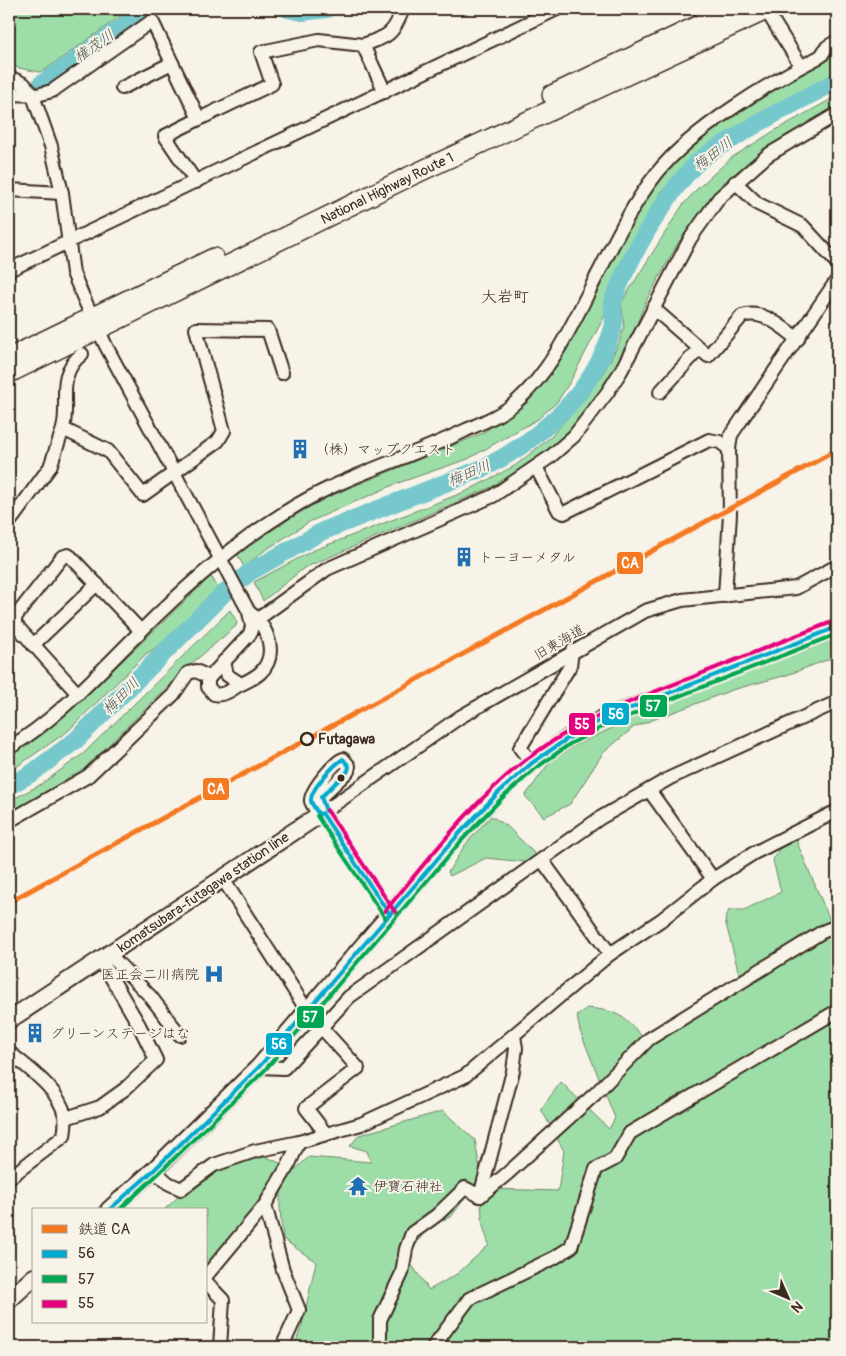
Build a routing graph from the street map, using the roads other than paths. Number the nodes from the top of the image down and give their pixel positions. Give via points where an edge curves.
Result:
1 (403, 9) edge
2 (557, 9) edge
3 (733, 9) edge
4 (767, 9) edge
5 (706, 21) edge
6 (837, 41) edge
7 (363, 45) junction
8 (172, 63) junction
9 (801, 66) junction
10 (9, 77) edge
11 (122, 88) dead end
12 (385, 92) junction
13 (9, 94) edge
14 (34, 96) junction
15 (837, 114) edge
16 (199, 119) junction
17 (196, 182) junction
18 (735, 182) junction
19 (9, 190) edge
20 (62, 193) junction
21 (69, 242) junction
22 (837, 263) edge
23 (9, 270) edge
24 (837, 280) edge
25 (653, 308) junction
26 (95, 323) junction
27 (798, 339) junction
28 (699, 349) junction
29 (82, 354) dead end
30 (9, 358) edge
31 (9, 373) edge
32 (282, 373) dead end
33 (660, 392) dead end
34 (63, 429) junction
35 (729, 449) junction
36 (536, 467) junction
37 (176, 472) junction
38 (9, 523) edge
39 (222, 562) junction
40 (837, 566) edge
41 (97, 584) junction
42 (725, 596) junction
43 (254, 616) junction
44 (837, 627) edge
45 (142, 631) junction
46 (248, 637) junction
47 (33, 645) junction
48 (270, 650) junction
49 (572, 651) junction
50 (224, 661) junction
51 (209, 676) junction
52 (241, 684) junction
53 (78, 694) junction
54 (837, 702) edge
55 (9, 748) edge
56 (532, 763) junction
57 (649, 790) junction
58 (837, 811) edge
59 (322, 813) junction
60 (9, 821) edge
61 (542, 860) junction
62 (223, 879) junction
63 (713, 879) junction
64 (390, 915) junction
65 (837, 926) edge
66 (610, 954) junction
67 (105, 957) junction
68 (837, 1011) edge
69 (308, 1012) junction
70 (9, 1020) edge
71 (322, 1027) junction
72 (180, 1035) dead end
73 (514, 1036) junction
74 (9, 1052) edge
75 (259, 1067) junction
76 (66, 1118) junction
77 (326, 1134) junction
78 (299, 1142) junction
79 (154, 1170) junction
80 (9, 1178) edge
81 (480, 1196) junction
82 (265, 1205) junction
83 (111, 1208) edge
84 (208, 1274) edge
85 (32, 1279) edge
86 (208, 1284) edge
87 (9, 1300) edge
88 (220, 1347) edge
89 (282, 1347) edge
90 (380, 1347) edge
91 (433, 1347) edge

1 - 7 street via 390,34
2 - 12 street
3 - 5 highway, National Highway Route 1
4 - 5 highway, National Highway Route 1
4 - 9 street
5 - 26 highway, National Highway Route 1 via 396,183
6 - 9 street via 827,46 821,56
7 - 12 street
7 - 16 street via 319,40 261,52 272,84
8 - 11 street
8 - 14 street via 152,21 52,91
8 - 16 street
9 - 39 street via 681,146 657,173 620,232 570,328 541,374 516,402 496,416 426,450 364,474 285,512
10 - 14 street via 24,84
12 - 17 street
13 - 14 street
14 - 20 street
15 - 18 street via 768,155
16 - 17 street via 165,136
17 - 21 street
18 - 22 street via 758,204 803,226
18 - 25 street via 719,198 690,239
19 - 20 street
20 - 21 street
21 - 23 street
21 - 26 street via 73,273
24 - 27 street
25 - 28 street
25 - 36 street via 621,371 590,417 574,436
26 - 30 highway, National Highway Route 1
26 - 31 highway, National Highway Route 1
26 - 37 street
27 - 28 street via 770,319 750,314 742,316 708,356
27 - 35 street via 734,428
28 - 33 street
29 - 34 street via 65,376
32 - 37 street via 268,330 196,329 224,431 218,441
34 - 37 street via 108,451 143,495
34 - 38 street via 50,467
35 - 36 street via 720,442 709,440 564,513 559,511
35 - 42 street via 730,528
36 - 43 street via 493,496 327,569
37 - 39 street
39 - 43 street
39 - 45 street via 195,580
40 - 42 street, 旧東海道 via 796,588
41 - 45 street
41 - 47 street
41 - 47 street via 70,556 62,557 14,620 14,625
42 - 49 street, 旧東海道 via 682,600 654,607
43 - 46 street
43 - 48 street via 269,640
44 - 56 main road via 603,718
45 - 53 street
46 - 48 street
46 - 50 street
47 - 53 street
48 - 52 street via 262,670
49 - 56 street via 570,666 520,748
49 - 59 street, 旧東海道 via 460,717
50 - 51 street
50 - 52 street via 227,675
51 - 52 street via 208,687 216,694 224,694
51 - 60 street via 196,671 188,673 173,695 88,776
53 - 55 street
54 - 57 street
56 - 64 main road via 498,793
57 - 61 street via 600,818
57 - 63 street
58 - 63 street via 754,852
59 - 62 main road, komatsubara-futagawa station line
59 - 64 street
61 - 66 street
61 - 71 street via 349,997
62 - 67 main road, komatsubara-futagawa station line
62 - 69 street
63 - 66 street
64 - 69 main road
65 - 81 street via 822,932 649,1039 595,1094
66 - 73 street
67 - 70 main road, komatsubara-futagawa station line
67 - 72 street via 150,996
67 - 76 street via 156,1060 100,1107
68 - 91 street via 630,1133 615,1159 596,1169 571,1247 469,1299
69 - 75 main road
71 - 75 street via 284,1068
71 - 77 street via 358,1068 306,1108
73 - 77 street via 465,1076 361,1124
73 - 81 street via 513,1071
74 - 76 street via 52,1090
75 - 79 main road
76 - 80 street via 64,1136
77 - 78 street
78 - 79 street via 254,1151 214,1165 182,1189 168,1183
78 - 82 street
79 - 83 main road
81 - 90 street via 465,1188 412,1233 402,1273 380,1320
82 - 84 street
82 - 89 street via 282,1270 299,1310
85 - 87 main road
86 - 88 street via 223,1300

